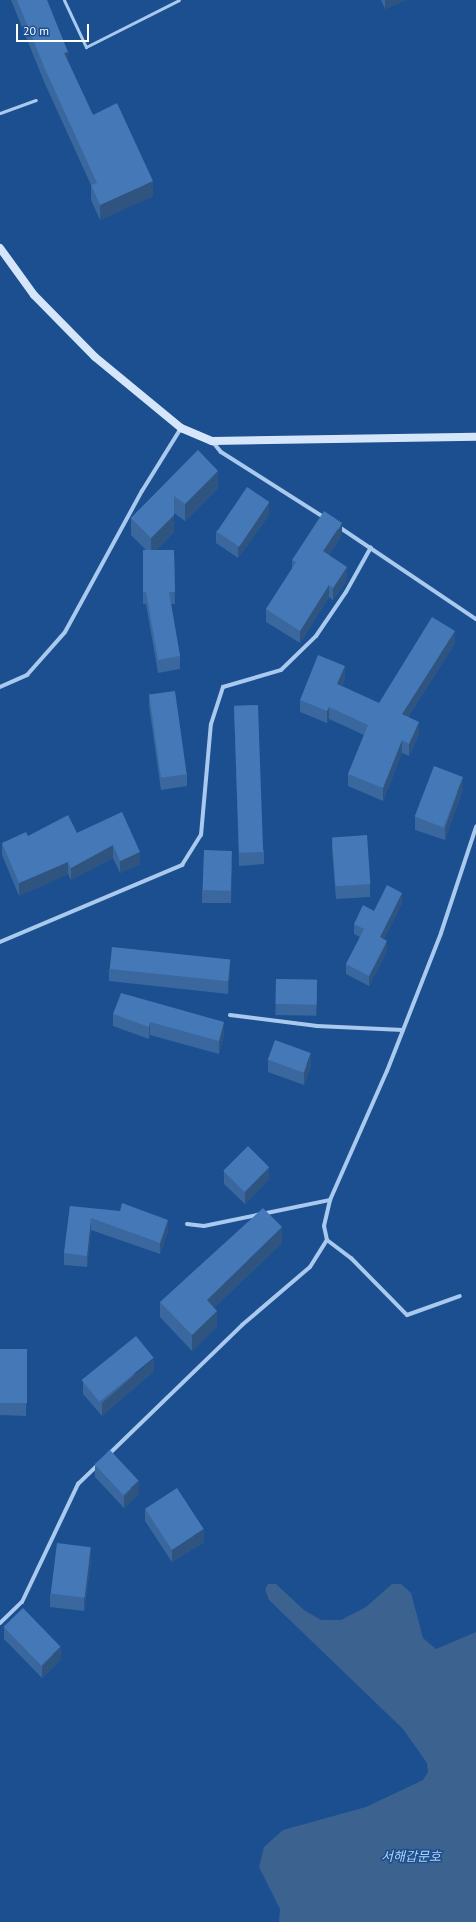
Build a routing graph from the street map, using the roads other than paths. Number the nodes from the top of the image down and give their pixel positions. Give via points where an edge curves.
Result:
1 (64, 0) edge
2 (179, 0) edge
3 (36, 100) dead end
4 (0, 113) edge
5 (0, 248) edge
6 (181, 428) junction
7 (476, 436) edge
8 (212, 441) junction
9 (371, 547) junction
10 (476, 620) edge
11 (0, 687) edge
12 (476, 827) edge
13 (0, 942) edge
14 (230, 1015) dead end
15 (403, 1030) junction
16 (330, 1200) junction
17 (187, 1224) dead end
18 (327, 1240) junction
19 (460, 1296) dead end
20 (0, 1623) edge

1 - 2 lane via 86,47
3 - 4 lane
5 - 6 street via 34,295 95,356
6 - 8 street
6 - 11 street via 142,491 65,632 27,674
7 - 8 street
8 - 9 street via 221,452
9 - 10 street
9 - 13 street via 346,592 316,636 281,670 223,687 211,724 201,835 182,865
12 - 15 street
14 - 15 street via 317,1026
15 - 16 street
16 - 17 street via 204,1226
16 - 18 street via 324,1226
18 - 19 street via 351,1258 407,1315
18 - 20 street via 310,1268 242,1325 78,1484 22,1602

